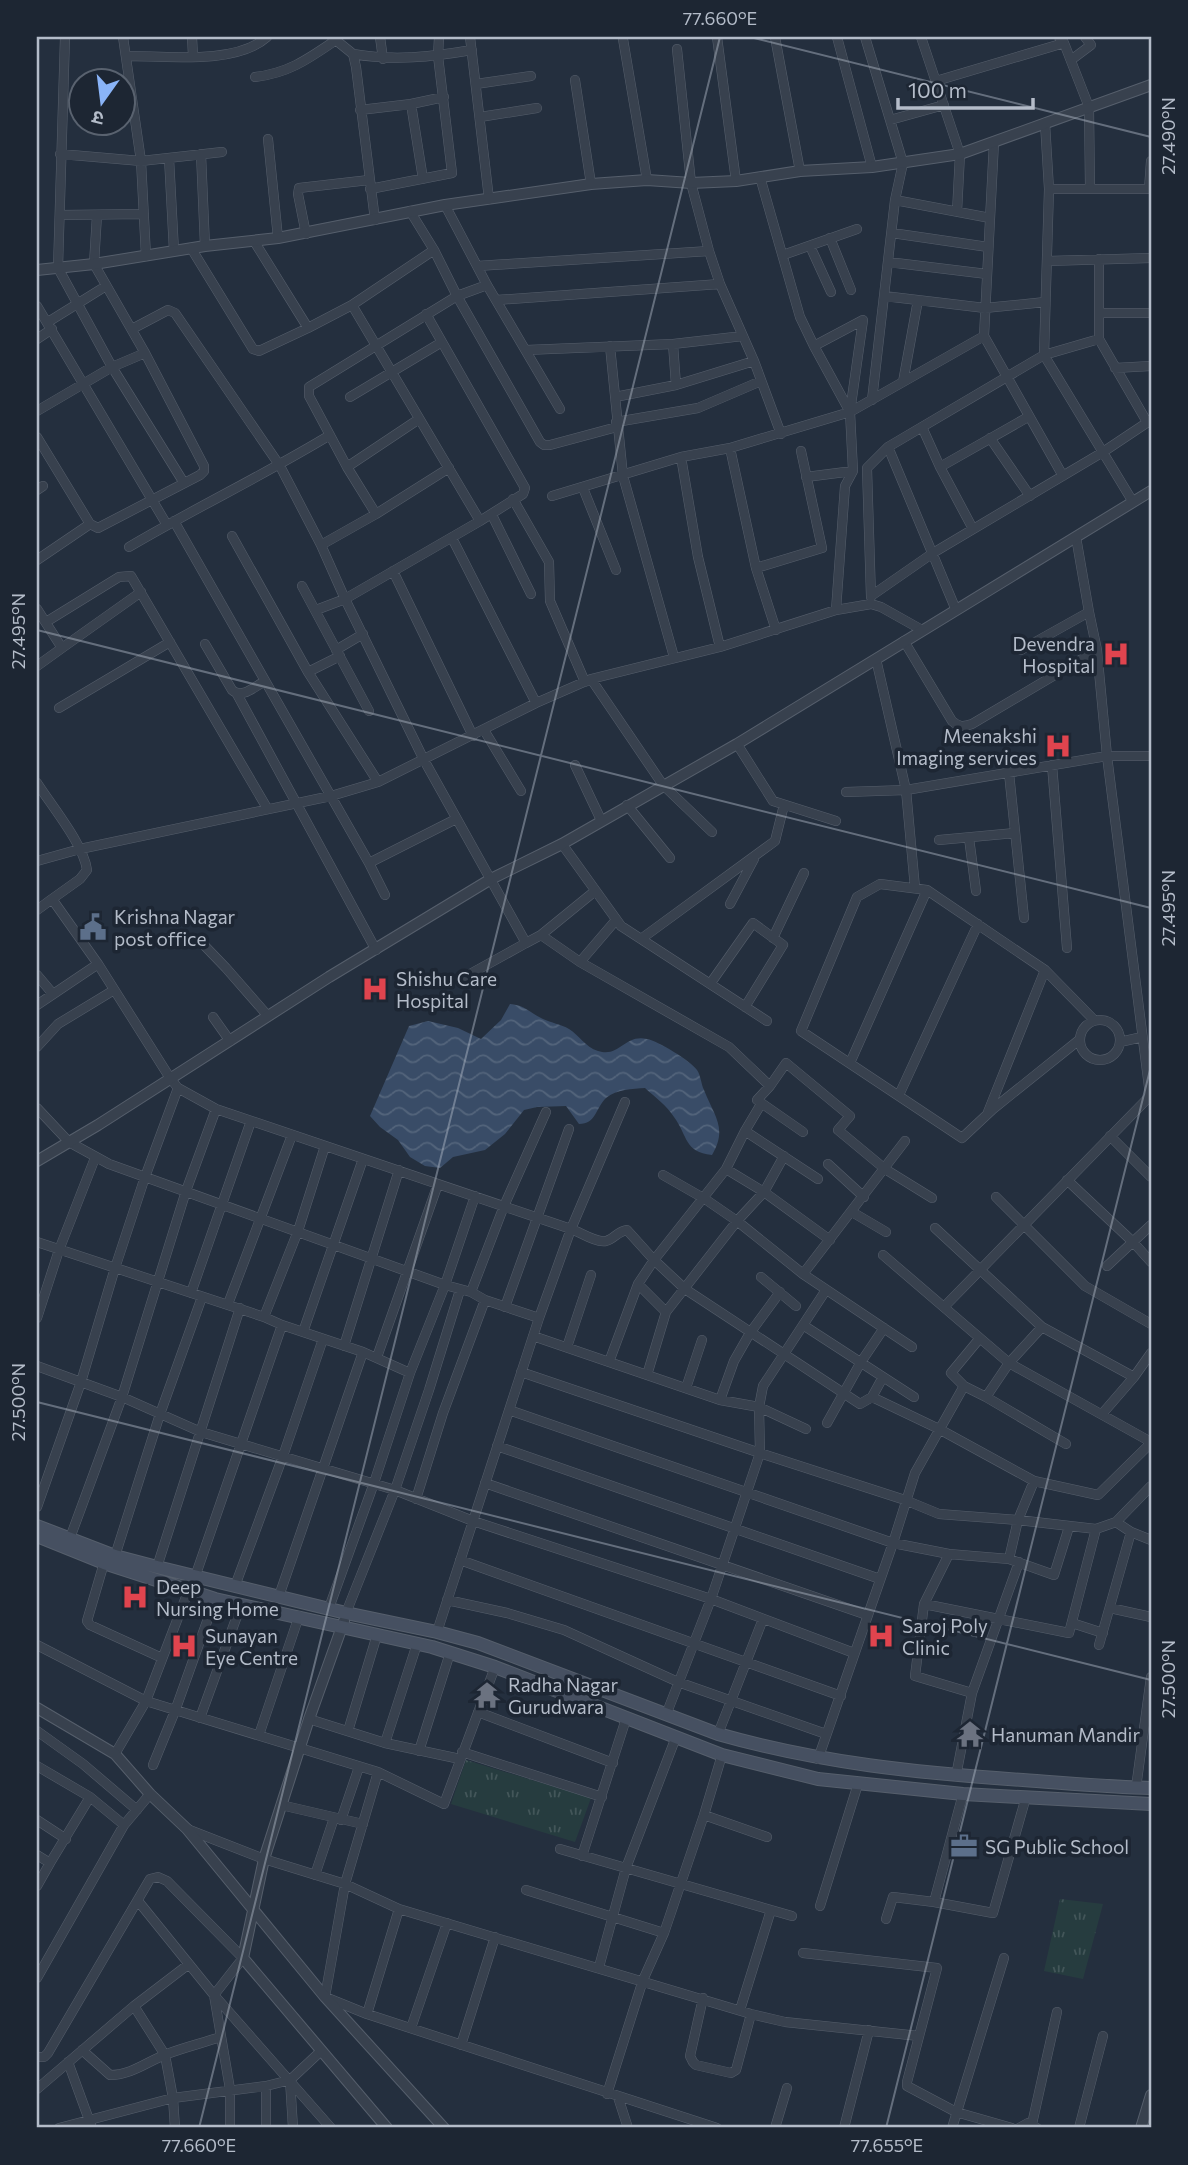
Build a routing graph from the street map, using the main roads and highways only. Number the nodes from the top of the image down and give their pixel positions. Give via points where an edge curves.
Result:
1 (37, 1525) edge
2 (37, 1536) edge
3 (109, 1559) junction
4 (192, 1583) junction
5 (345, 1619) junction
6 (1151, 1788) edge
7 (1151, 1804) edge

1 - 3 main road
2 - 3 main road
3 - 4 main road
3 - 4 main road via 157,1567
4 - 5 main road via 279,1596 329,1608
4 - 5 main road via 215,1599 299,1616
5 - 6 main road via 437,1632 718,1734 818,1759 956,1776
5 - 7 main road via 377,1635 495,1667 722,1755 818,1779 963,1794

